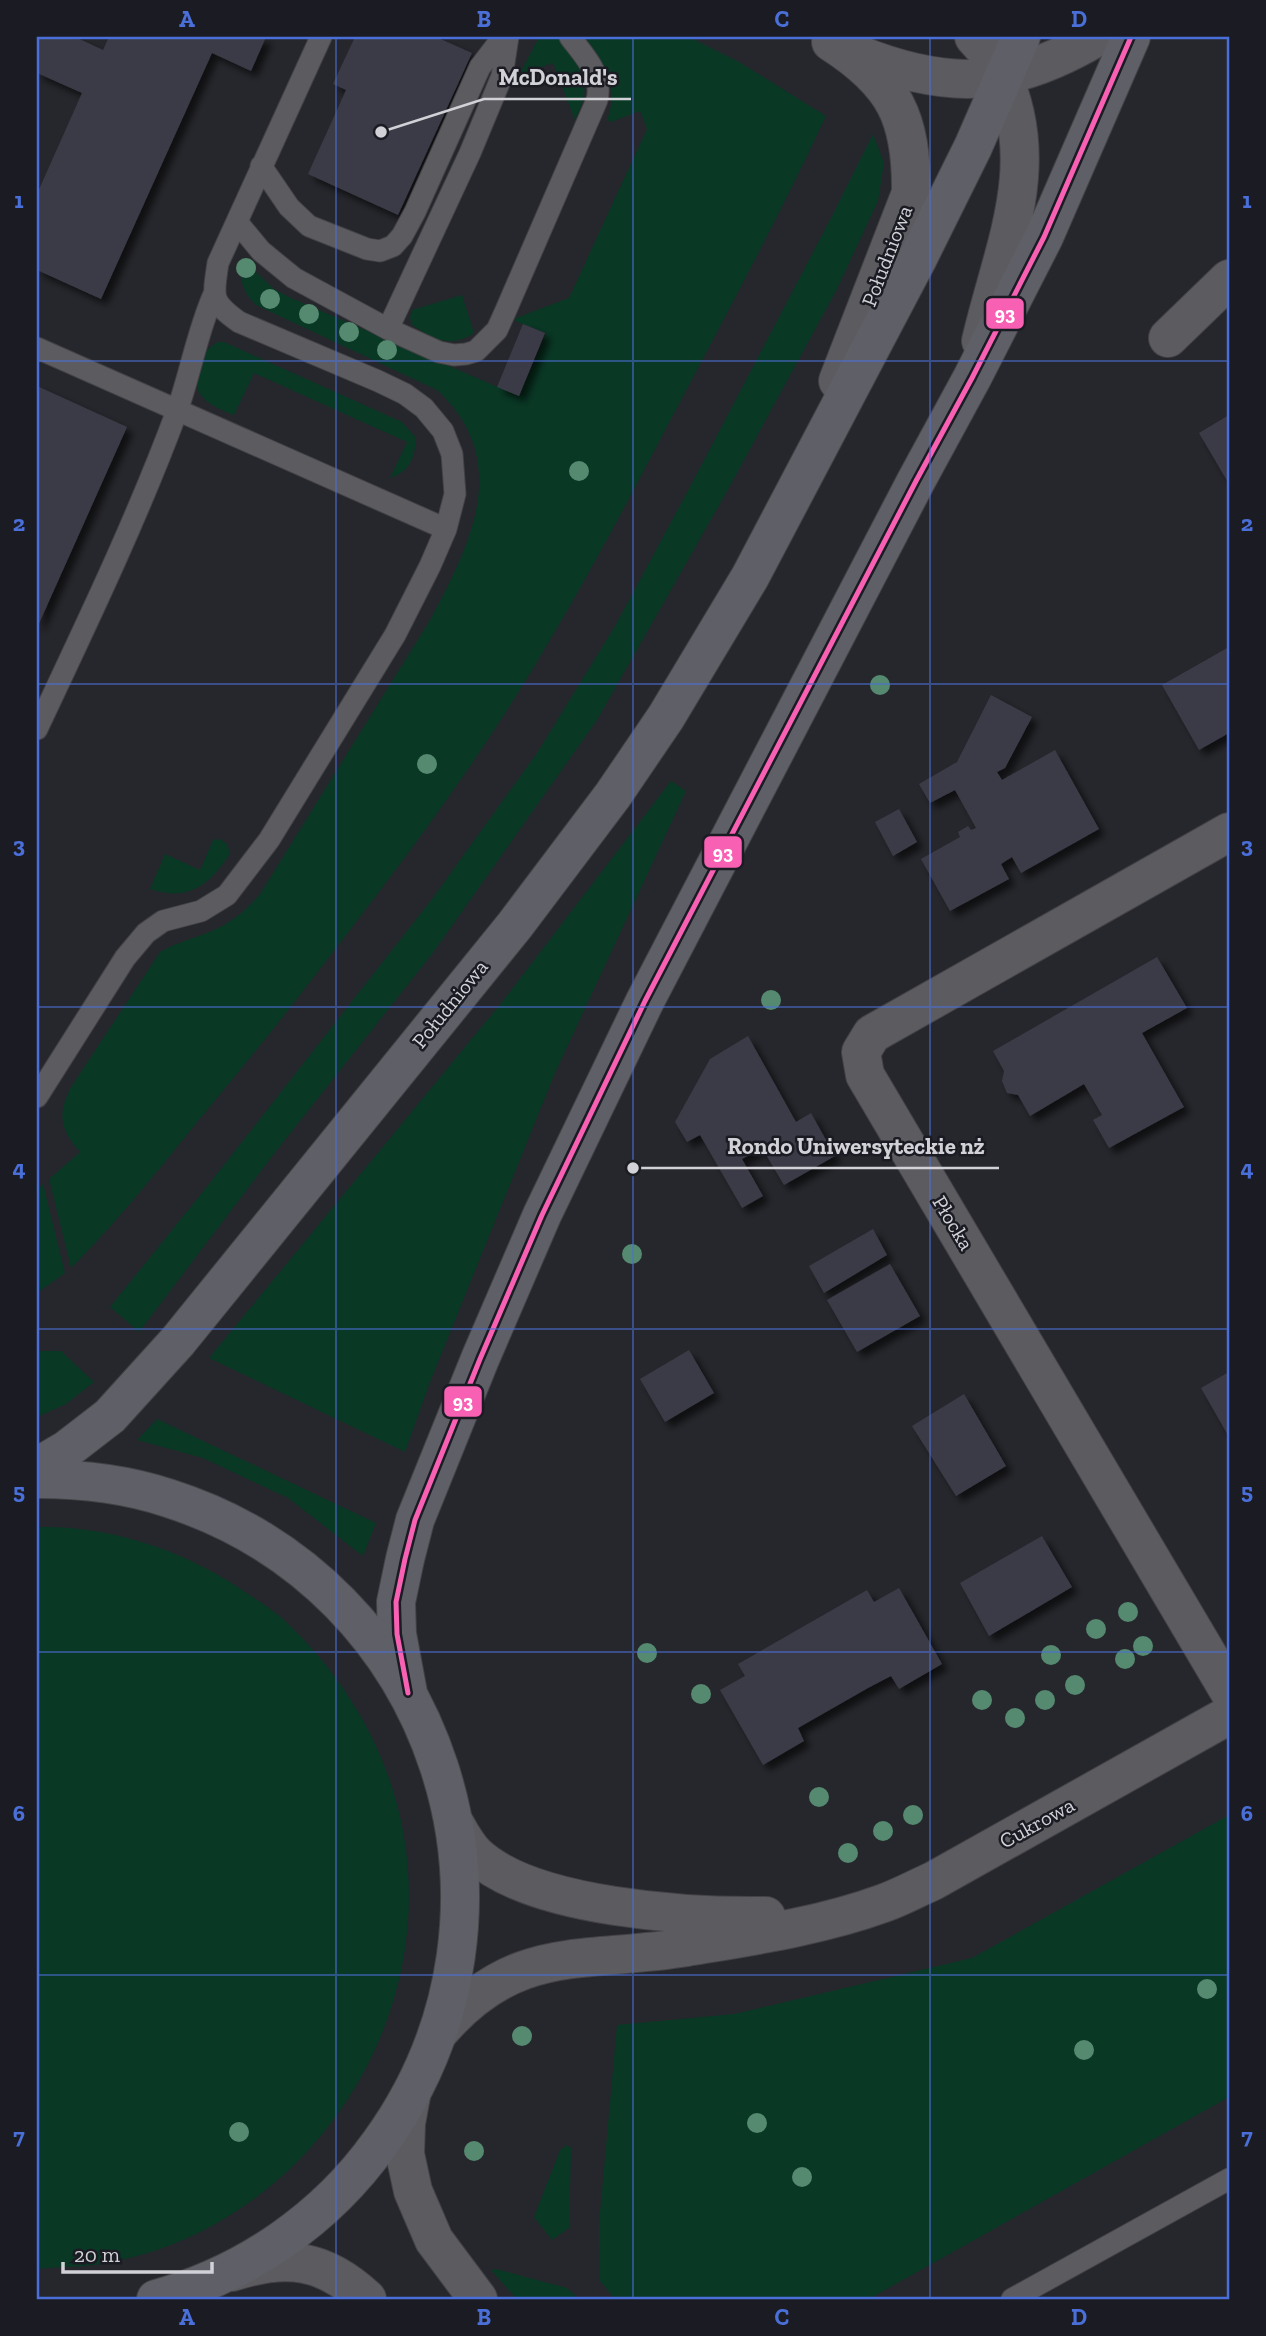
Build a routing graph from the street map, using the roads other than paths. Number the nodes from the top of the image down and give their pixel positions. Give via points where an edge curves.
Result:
1 (321, 37) edge
2 (506, 37) edge
3 (570, 37) edge
4 (974, 37) edge
5 (1021, 37) edge
6 (1097, 37) edge
7 (1130, 37) edge
8 (826, 40) edge
9 (1003, 77) junction
10 (261, 166) junction
11 (237, 222) junction
12 (1229, 279) edge
13 (218, 301) junction
14 (388, 329) junction
15 (1168, 338) dead end
16 (37, 348) edge
17 (972, 377) junction
18 (177, 410) junction
19 (797, 489) junction
20 (446, 529) junction
21 (37, 729) edge
22 (1229, 832) edge
23 (37, 1097) edge
24 (37, 1466) edge
25 (37, 1479) edge
26 (1229, 1691) edge
27 (408, 1693) junction
28 (1229, 1715) edge
29 (455, 1824) junction
30 (838, 1917) junction
31 (439, 2032) junction
32 (411, 2096) junction
33 (1229, 2179) edge
34 (223, 2274) junction
35 (1026, 2296) edge
36 (156, 2299) edge
37 (367, 2299) edge
38 (478, 2299) edge

1 - 10 lane
2 - 10 lane via 480,67 415,212 393,246 367,250 309,226 289,207
2 - 14 lane via 497,89
3 - 14 lane via 596,72 597,100 496,330 476,351 454,355
4 - 9 street
5 - 9 main road, Południowa
6 - 9 street, Południowa via 1045,63
7 - 17 main road via 1044,237
8 - 9 street, Południowa via 927,76 958,80
8 - 19 street, Południowa via 869,68 897,108 908,148 911,193
9 - 17 street via 1017,116 1020,178 1012,229
9 - 19 main road, Południowa via 917,260
10 - 11 lane
11 - 13 lane via 218,263
11 - 14 lane via 261,251 294,278
12 - 15 street
13 - 18 lane via 204,317
13 - 20 lane via 239,322 405,394 424,408 443,431 452,454 455,494
16 - 18 lane
17 - 27 main road via 645,1001 542,1215 480,1359 415,1520 405,1559 396,1602
18 - 20 lane
18 - 21 lane
19 - 24 main road, Południowa via 666,717 572,852 166,1356 101,1424
20 - 23 lane via 395,635 269,840 227,895 201,911 163,921 146,933 125,958
22 - 26 street, Płocka via 872,1034 861,1052 865,1075
25 - 27 main road via 134,1489 201,1510 243,1531 292,1562 345,1609
27 - 29 main road via 436,1757
28 - 30 street, Cukrowa via 933,1881 886,1903
29 - 30 street, Cukrowa via 477,1856 500,1871 563,1896 683,1914
29 - 31 main road via 460,1930
30 - 31 street, Cukrowa via 683,1948 564,1959 534,1967 490,1985
31 - 32 main road
32 - 34 main road via 372,2155 325,2206 269,2249
32 - 38 street via 405,2154 413,2190 434,2240
33 - 35 lane
34 - 36 main road
34 - 37 street via 261,2262 305,2263 351,2284

